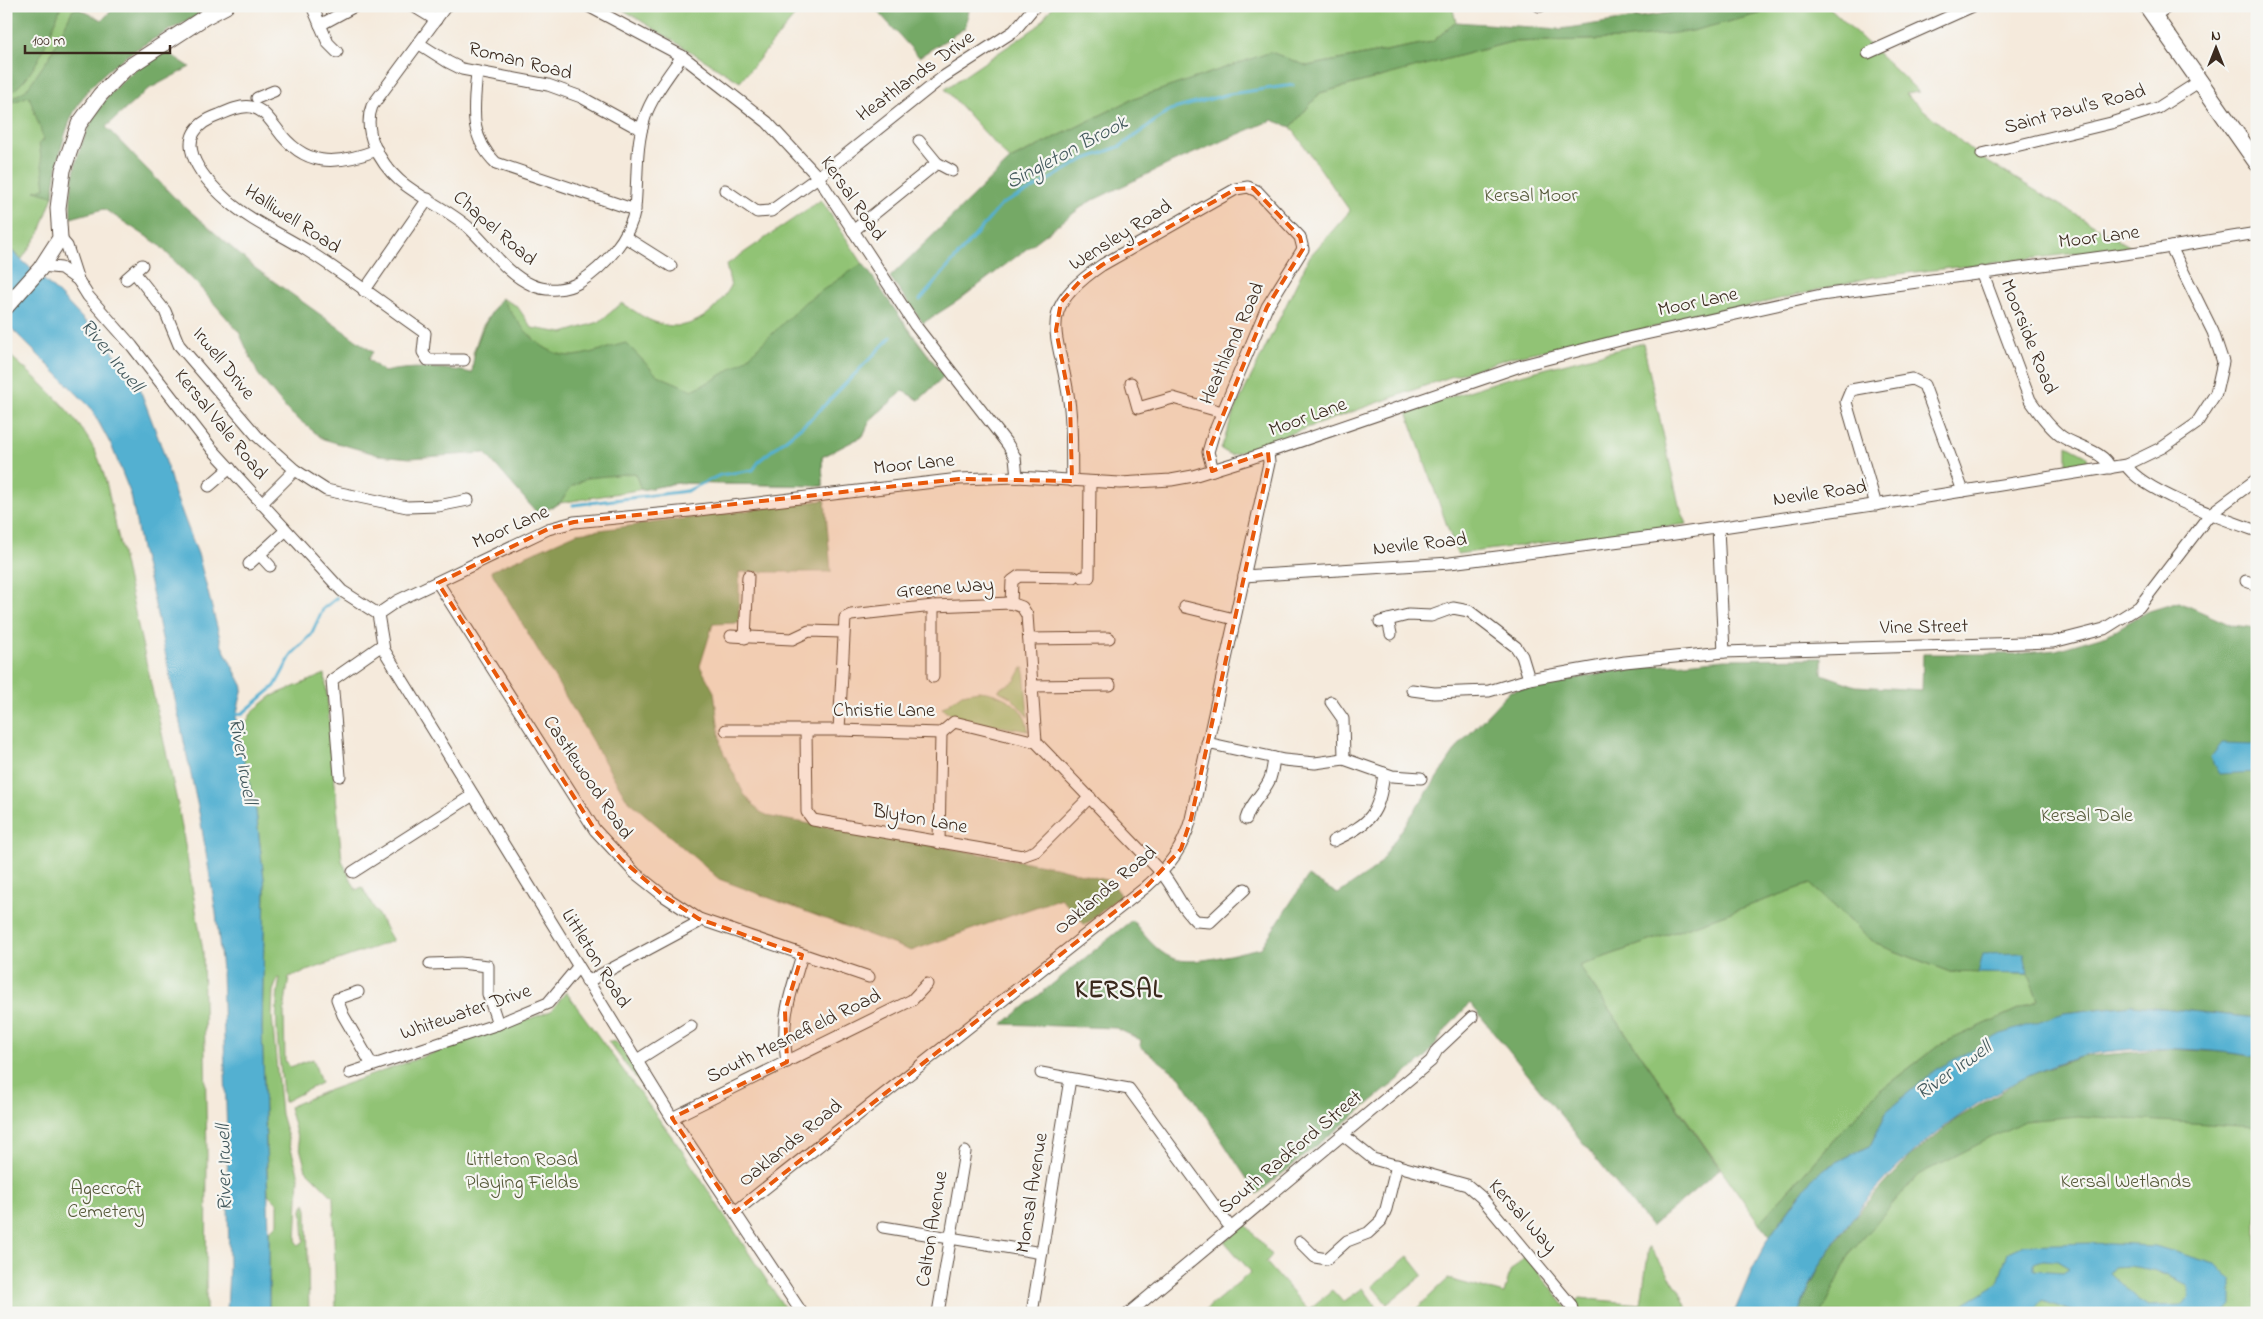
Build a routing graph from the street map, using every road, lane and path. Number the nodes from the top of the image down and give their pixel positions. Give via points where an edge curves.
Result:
1 (226, 6) edge
2 (312, 6) edge
3 (355, 6) edge
4 (413, 6) edge
5 (446, 6) edge
6 (588, 6) edge
7 (1036, 6) edge
8 (1973, 6) edge
9 (2169, 6) edge
10 (2151, 11) edge
11 (436, 20) junction
12 (320, 25) junction
13 (418, 43) junction
14 (337, 52) dead end
15 (1868, 53) dead end
16 (682, 56) junction
17 (477, 72) junction
18 (2200, 81) junction
19 (274, 91) dead end
20 (256, 98) dead end
21 (642, 128) junction
22 (919, 141) dead end
23 (377, 150) junction
24 (1982, 154) dead end
25 (936, 163) junction
26 (2257, 163) edge
27 (952, 171) dead end
28 (818, 177) junction
29 (725, 190) dead end
30 (428, 198) junction
31 (635, 210) junction
32 (853, 231) junction
33 (2257, 233) edge
34 (625, 237) junction
35 (1300, 237) joint
36 (60, 238) junction
37 (2171, 248) junction
38 (42, 266) junction
39 (670, 266) dead end
40 (134, 272) dead end
41 (1982, 272) junction
42 (78, 280) junction
43 (364, 290) junction
44 (6, 307) edge
45 (464, 360) dead end
46 (1131, 382) dead end
47 (1222, 412) junction
48 (1268, 452) junction
49 (2126, 465) junction
50 (230, 468) junction
51 (2110, 468) junction
52 (294, 470) junction
53 (1212, 470) junction
54 (1017, 477) junction
55 (2257, 479) edge
56 (1072, 481) junction
57 (1090, 482) junction
58 (209, 486) dead end
59 (1964, 492) junction
60 (468, 500) dead end
61 (261, 504) junction
62 (1876, 505) junction
63 (2210, 514) junction
64 (1718, 528) junction
65 (285, 531) junction
66 (2257, 531) edge
67 (260, 555) junction
68 (248, 564) dead end
69 (270, 566) dead end
70 (748, 576) dead end
71 (1244, 576) junction
72 (438, 583) junction
73 (1011, 603) junction
74 (933, 606) junction
75 (1185, 607) dead end
76 (378, 614) junction
77 (1234, 619) junction
78 (842, 632) junction
79 (1391, 634) dead end
80 (731, 636) dead end
81 (745, 638) junction
82 (1109, 638) dead end
83 (1029, 639) junction
84 (382, 646) junction
85 (1724, 652) junction
86 (932, 677) dead end
87 (1529, 679) junction
88 (1110, 685) dead end
89 (1032, 686) junction
90 (1419, 694) dead end
91 (1331, 702) dead end
92 (726, 730) dead end
93 (806, 730) junction
94 (839, 730) junction
95 (941, 733) junction
96 (1036, 742) junction
97 (1207, 743) junction
98 (1274, 758) junction
99 (1344, 758) junction
100 (1384, 773) junction
101 (340, 776) dead end
102 (1421, 778) dead end
103 (473, 795) junction
104 (1090, 797) junction
105 (1246, 819) dead end
106 (1334, 841) dead end
107 (939, 843) junction
108 (353, 872) dead end
109 (1161, 872) junction
110 (1245, 889) dead end
111 (1232, 900) junction
112 (1241, 909) dead end
113 (699, 919) junction
114 (802, 955) junction
115 (430, 964) dead end
116 (578, 967) junction
117 (870, 978) dead end
118 (587, 982) junction
119 (927, 984) dead end
120 (358, 992) dead end
121 (1472, 1017) dead end
122 (498, 1024) junction
123 (691, 1026) dead end
124 (637, 1060) junction
125 (787, 1062) junction
126 (372, 1065) junction
127 (350, 1072) dead end
128 (1041, 1073) dead end
129 (1070, 1079) junction
130 (672, 1118) junction
131 (1343, 1135) junction
132 (965, 1152) dead end
133 (1397, 1165) junction
134 (734, 1212) junction
135 (883, 1226) dead end
136 (1230, 1228) junction
137 (950, 1238) junction
138 (1300, 1242) dead end
139 (1042, 1253) junction
140 (802, 1313) edge
141 (938, 1313) edge
142 (1032, 1313) edge
143 (1129, 1313) edge
144 (1573, 1313) edge

1 - 36 main road via 124,70 79,124 63,170 58,208
2 - 12 street
3 - 12 street
4 - 11 street
5 - 11 street, Chapel Road
6 - 16 street, Kersal Road
7 - 28 street, Heathlands Drive via 1014,31 943,77
8 - 15 street
9 - 10 street
10 - 18 highway
11 - 13 street, Chapel Road
12 - 14 street via 328,43
13 - 17 street, Roman Road via 448,62
13 - 23 street, Chapel Road via 368,115 368,126
16 - 21 street, Chapel Road via 649,108
16 - 28 street, Kersal Road via 767,122
17 - 21 street, Roman Road via 548,85 581,97
17 - 31 street via 475,129 485,152 496,163
18 - 24 street, Saint Paul's Road via 2158,108 2111,123
18 - 26 highway
19 - 20 street
21 - 31 street, Chapel Road via 636,164
22 - 25 street
23 - 30 street, Chapel Road via 399,180
23 - 43 street, Halliwell Road via 343,160 308,157 292,148 269,118 252,107 242,107 210,118 195,131 191,144 192,156 199,170 233,205 264,228 318,257
25 - 27 street
25 - 32 street
28 - 29 street, Heathlands Drive via 771,211 764,212 748,207
28 - 32 street, Kersal Road
30 - 34 street, Chapel Road via 466,226 518,278 546,289 579,282
30 - 43 street
31 - 34 street, Chapel Road
32 - 54 street, Kersal Road via 915,325 1008,445 1015,457
33 - 37 street, Moor Lane
34 - 39 street
35 - 47 street, Heathland Road via 1303,249 1267,307
35 - 56 street, Wensley Road via 1258,191 1241,187 1102,265 1067,293 1058,310 1056,330 1070,402
36 - 38 main road
36 - 42 street, Kersal Vale Road via 67,246
37 - 41 street, Moor Lane
37 - 49 street, Nevile Road via 2213,332 2223,362 2216,393 2196,424 2164,448
38 - 42 street via 61,268
38 - 44 main road
40 - 52 street, Irwell Drive via 165,311 179,345 257,436
41 - 48 street, Moor Lane via 1821,295 1558,354
41 - 51 street, Moorside Road via 2030,400 2061,436 2102,458
42 - 50 street, Kersal Vale Road
43 - 45 street, Halliwell Road via 426,333 423,352 428,360
46 - 47 street via 1138,408 1172,398
47 - 53 street, Heathland Road via 1208,452
48 - 53 street, Moor Lane
48 - 71 street, Oaklands Road via 1269,463
49 - 51 street, Nevile Road
49 - 63 street via 2138,479
50 - 58 street
50 - 61 street, Kersal Vale Road
51 - 59 street, Nevile Road
52 - 60 street, Irwell Drive via 326,490 407,506 438,506
52 - 61 street
53 - 57 street, Moor Lane via 1171,480
54 - 56 street, Moor Lane
54 - 72 street, Moor Lane via 959,478 574,522 548,529
55 - 63 street, Vine Street
56 - 57 street, Moor Lane
57 - 73 street via 1082,577 1019,576 1012,581
59 - 62 street, Nevile Road
59 - 62 street via 1924,385 1912,379 1851,390 1846,402
61 - 65 street, Kersal Vale Road
62 - 64 street, Nevile Road
63 - 66 street
63 - 85 street, Vine Street via 2139,608 2104,629 2053,642 2025,644
64 - 71 street, Nevile Road via 1450,563
64 - 85 street
65 - 67 street
65 - 76 street, Kersal Vale Road via 342,591
67 - 68 street
67 - 69 street
70 - 81 street
71 - 77 street, Oaklands Road
72 - 76 street, Moor Lane via 397,601
72 - 113 street, Castlewood Road via 595,830 642,879
73 - 74 street, Greene Way
73 - 83 street, Greene Way via 1025,611
74 - 78 street, Greene Way via 851,615 843,621
74 - 86 street
75 - 77 street
76 - 84 street, Littleton Road
77 - 97 street, Oaklands Road
78 - 81 street via 809,631 792,638
78 - 94 street
79 - 87 street via 1384,621 1408,615 1431,616 1454,608 1470,611 1516,647
80 - 81 street
82 - 83 street
83 - 89 street, Greene Way
84 - 101 street via 332,680
84 - 103 street, Littleton Road
85 - 87 street, Vine Street via 1625,662
87 - 90 street, Vine Street via 1489,691
88 - 89 street
89 - 96 street, Greene Way
91 - 99 street via 1343,719
92 - 93 street, Christie Lane
93 - 94 street, Christie Lane
93 - 107 street, Blyton Lane via 807,812 814,820
94 - 95 street, Christie Lane
95 - 96 street, Christie Lane via 954,722
95 - 107 street
96 - 104 street
97 - 98 street
97 - 109 street, Oaklands Road via 1187,834 1176,856
98 - 99 street via 1315,763
98 - 105 street via 1270,780 1249,807
99 - 100 street
100 - 102 street
100 - 106 street via 1381,798 1374,814 1361,828
103 - 108 street
103 - 116 street, Littleton Road
104 - 107 street, Blyton Lane via 1036,851 1022,856
104 - 109 street
109 - 111 street via 1180,904 1196,921 1210,922
109 - 134 street, Oaklands Road
110 - 111 street
111 - 112 street
113 - 114 street, Castlewood Road
113 - 118 street via 697,923
114 - 117 street, Castlewood Road
114 - 125 street via 785,1011
115 - 122 street via 488,966 488,994
116 - 118 street, Littleton Road
116 - 122 street, Whitewater Drive via 548,1003
118 - 124 street, Littleton Road
119 - 125 street, South Mesnefield Road via 912,1000
120 - 126 street via 337,999 342,1015
121 - 131 street, South Radford Street via 1437,1050 1431,1061
122 - 126 street, Whitewater Drive
123 - 124 street
124 - 130 street, Littleton Road
125 - 130 street, South Mesnefield Road
126 - 127 street, Whitewater Drive
128 - 129 street
129 - 136 street via 1129,1088
129 - 139 street, Monsal Avenue
130 - 134 street, Littleton Road
131 - 133 street, Kersal Way via 1373,1158
131 - 136 street, South Radford Street
132 - 137 street, Calton Avenue
133 - 138 street via 1386,1209 1377,1226 1347,1241 1318,1263
133 - 144 street, Kersal Way via 1467,1185 1537,1261
134 - 140 street, Littleton Road
135 - 137 street
136 - 143 street, South Radford Street
137 - 139 street
137 - 141 street, Calton Avenue
139 - 142 street, Monsal Avenue

